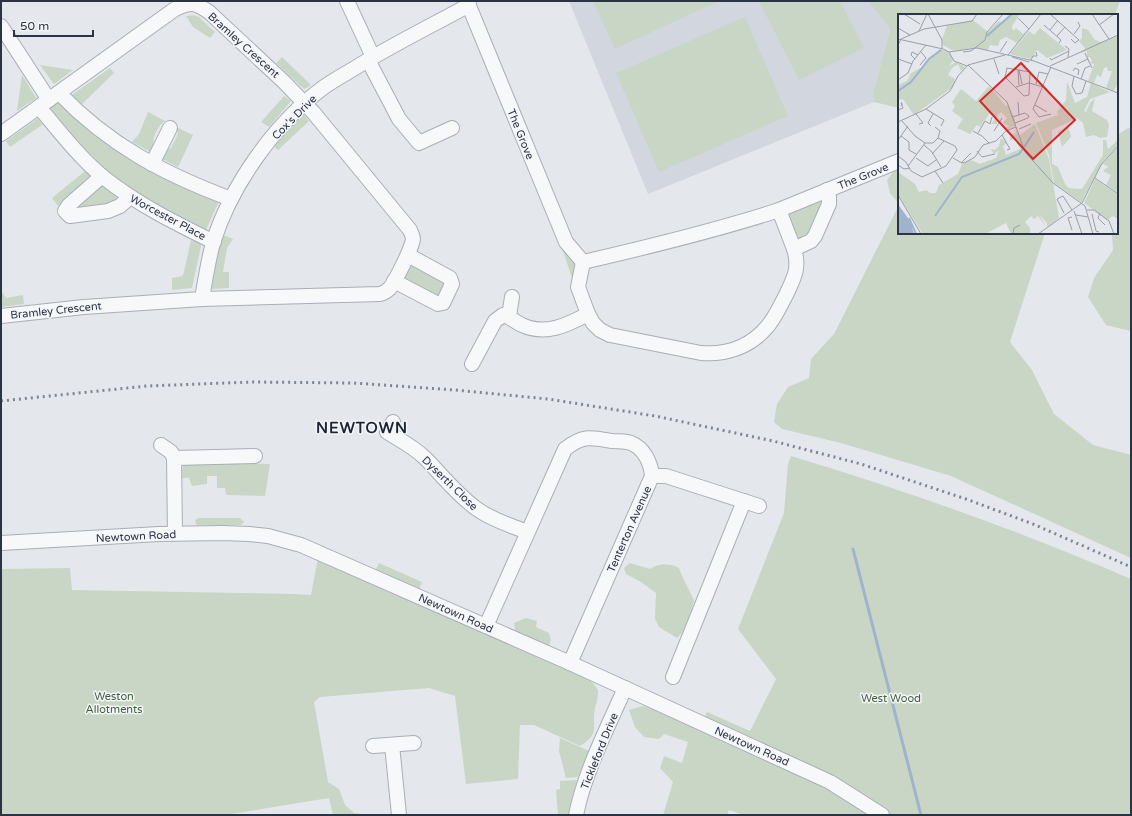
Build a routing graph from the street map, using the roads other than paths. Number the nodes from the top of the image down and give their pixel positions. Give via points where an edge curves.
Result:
1 (347, 1) edge
2 (468, 3) edge
3 (1, 26) edge
4 (370, 59) junction
5 (49, 100) junction
6 (304, 103) junction
7 (170, 128) dead end
8 (452, 128) dead end
9 (1, 134) edge
10 (898, 161) edge
11 (152, 164) junction
12 (102, 176) junction
13 (827, 190) junction
14 (130, 197) junction
15 (232, 199) junction
16 (779, 210) junction
17 (214, 242) junction
18 (794, 249) junction
19 (408, 255) junction
20 (582, 262) junction
21 (394, 281) junction
22 (512, 297) dead end
23 (202, 299) junction
24 (588, 314) junction
25 (1, 316) edge
26 (509, 316) junction
27 (472, 364) dead end
28 (393, 422) dead end
29 (161, 445) dead end
30 (255, 456) dead end
31 (174, 458) junction
32 (652, 476) junction
33 (744, 501) junction
34 (759, 506) dead end
35 (527, 532) junction
36 (175, 533) junction
37 (1, 543) edge
38 (486, 626) junction
39 (570, 663) junction
40 (673, 677) dead end
41 (624, 688) junction
42 (414, 742) dead end
43 (392, 745) junction
44 (372, 746) dead end
45 (399, 815) edge
46 (576, 815) edge
47 (882, 815) edge

1 - 4 street
2 - 4 street, Cox's Drive
2 - 20 street, The Grove via 566,242
3 - 5 street, Worcester Place
4 - 6 street, Cox's Drive
4 - 8 street via 399,119 419,143
5 - 6 street, Bramley Crescent via 175,9 186,4 198,5 209,12
5 - 9 street, Bramley Crescent
5 - 11 street, Worcester Place via 78,112 112,139
5 - 12 street, Worcester Place via 80,155
6 - 15 street, Cox's Drive via 266,146
6 - 19 street, Bramley Crescent via 326,126 410,230 413,238
7 - 11 street
10 - 13 street, The Grove
11 - 15 street, Worcester Place
12 - 14 street, Worcester Place
12 - 14 street via 69,205 65,210 67,214 70,216 108,211 120,206
13 - 16 street, The Grove
13 - 18 street, The Grove via 829,204 815,236 812,241
14 - 17 street, Worcester Place via 159,215
15 - 17 street, Cox's Drive
16 - 18 street
16 - 20 street, The Grove via 662,243
17 - 23 street, Cox's Drive
18 - 24 street via 797,270 775,316 757,336 736,349 701,353 610,335 600,330
19 - 21 street, Bramley Crescent
19 - 21 street via 450,278 452,284 443,303 438,304
20 - 24 street via 578,287
21 - 23 street, Bramley Crescent via 380,294
22 - 26 street
23 - 25 street, Bramley Crescent via 78,307
24 - 26 street via 568,325 544,329 523,326
26 - 27 street via 503,316 495,321
28 - 35 street, Dyserth Close via 387,432 425,458 469,503 496,520
29 - 31 street via 171,452
30 - 31 street
31 - 36 street
32 - 33 street via 666,476
32 - 35 street, Tenterton Avenue via 646,456 631,443 587,438 575,442 565,450
32 - 39 street, Tenterton Avenue
33 - 34 street
33 - 40 street
35 - 38 street, Tenterton Avenue
36 - 37 street, Newtown Road
36 - 38 street, Newtown Road via 274,537 319,552
38 - 39 street, Newtown Road
39 - 41 street, Newtown Road
41 - 46 street, Tickleford Drive via 592,764
41 - 47 street, Newtown Road via 830,782
42 - 43 street
43 - 44 street
43 - 45 street

